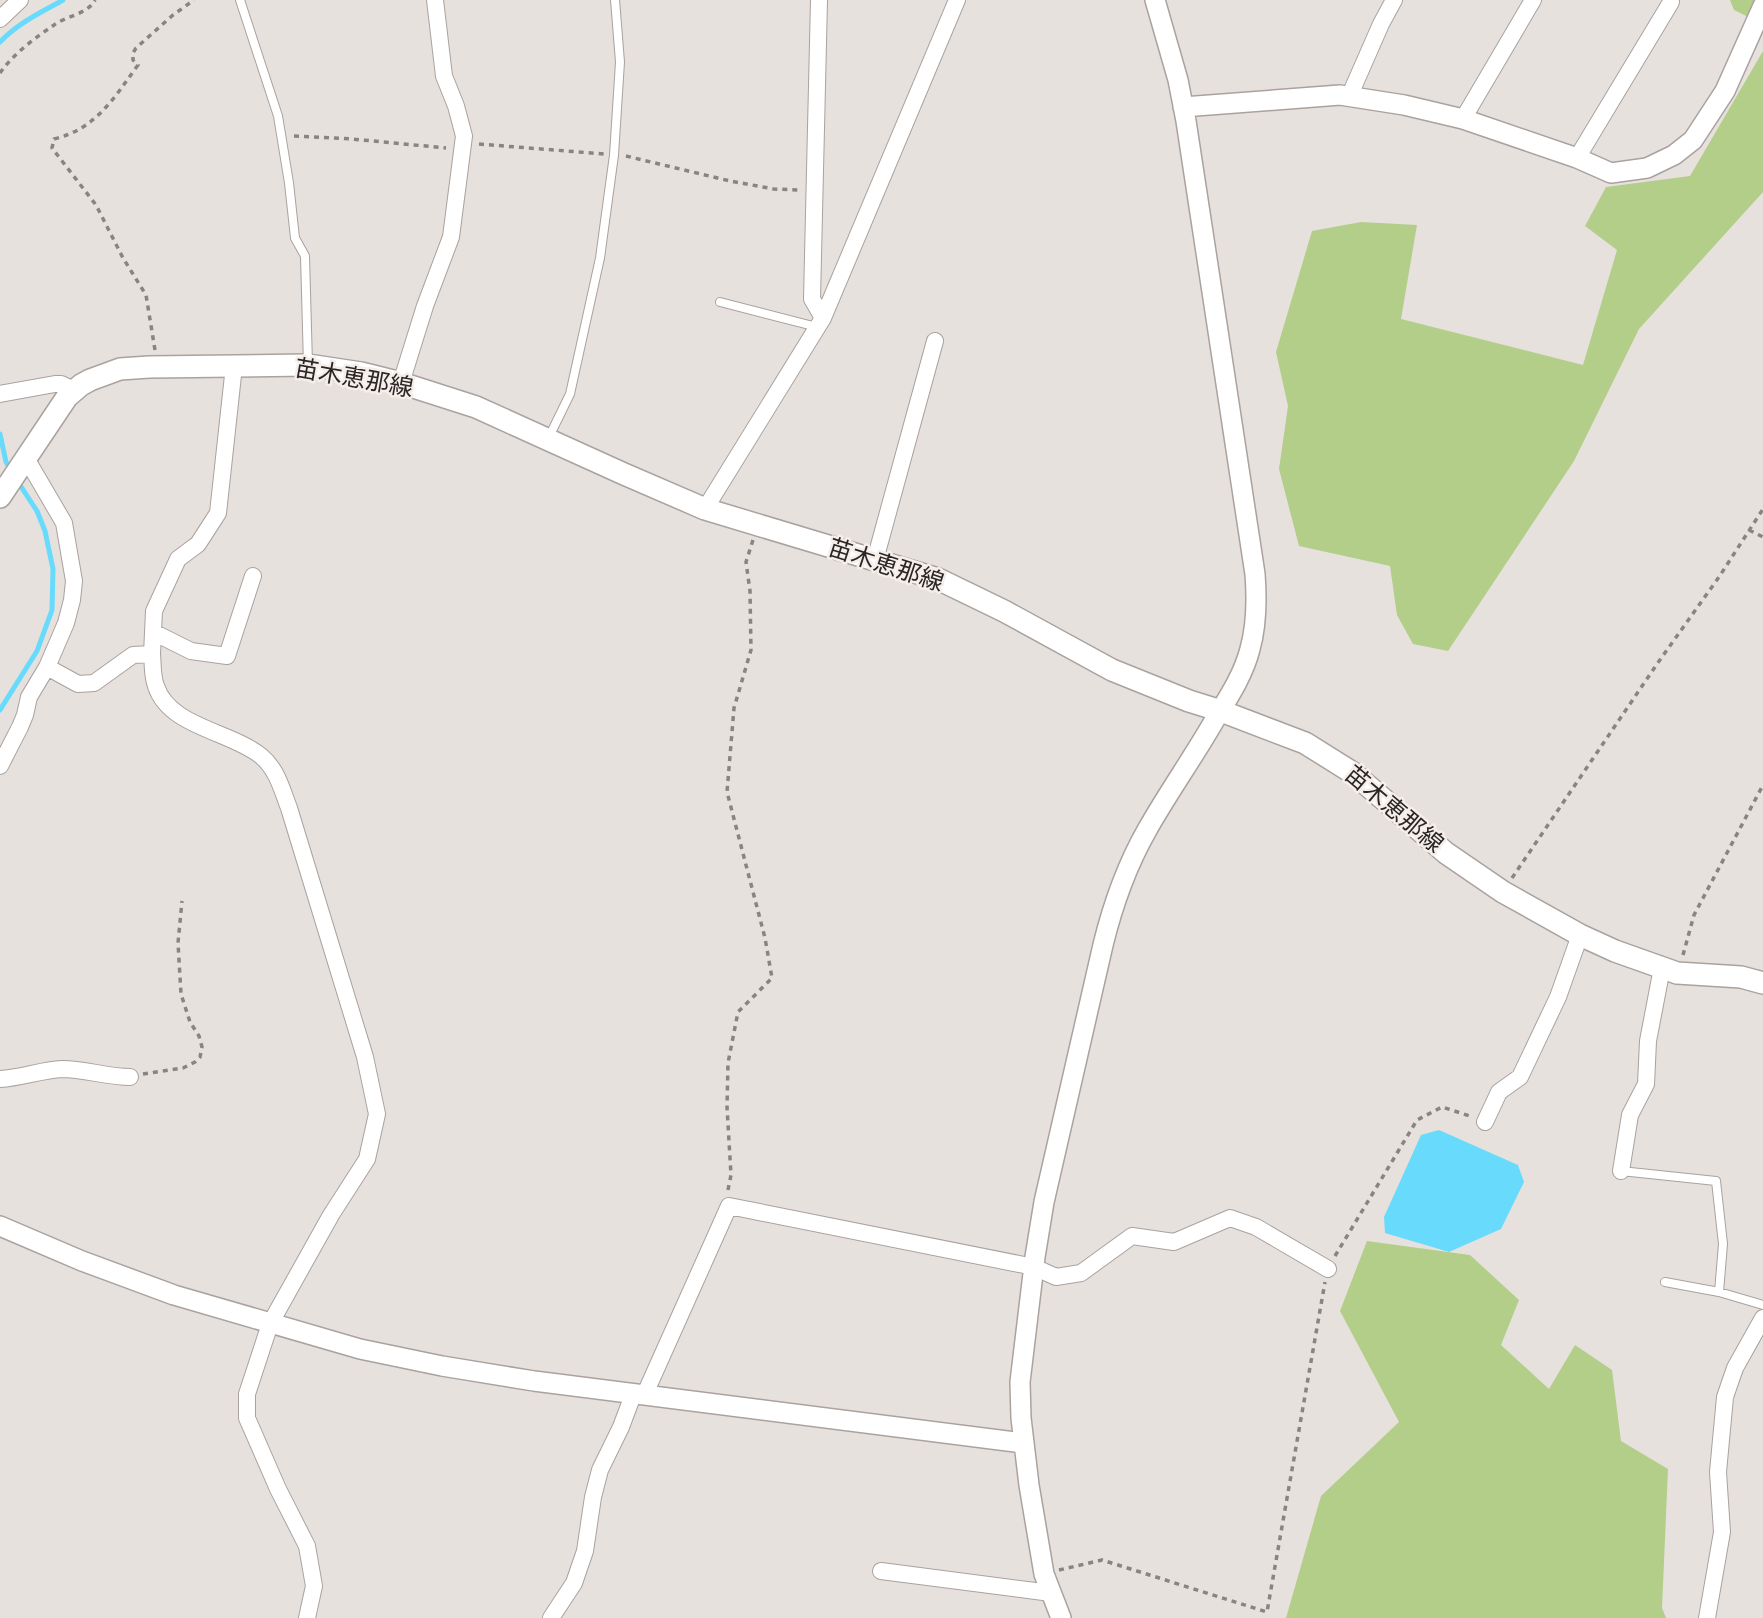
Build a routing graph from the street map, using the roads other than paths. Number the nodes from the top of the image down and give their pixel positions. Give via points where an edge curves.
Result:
1 (20, 0) edge
2 (240, 0) edge
3 (435, 0) edge
4 (615, 0) edge
5 (819, 0) edge
6 (957, 0) edge
7 (1155, 0) edge
8 (1394, 0) edge
9 (1533, 0) edge
10 (1671, 2) edge
11 (1763, 6) edge
12 (0, 19) edge
13 (1349, 97) junction
14 (1183, 107) junction
15 (1463, 119) junction
16 (1577, 158) junction
17 (720, 302) dead end
18 (820, 322) junction
19 (935, 341) dead end
20 (307, 365) junction
21 (234, 366) junction
22 (401, 383) junction
23 (74, 390) junction
24 (0, 394) edge
25 (548, 439) junction
26 (23, 462) junction
27 (3, 493) edge
28 (705, 509) junction
29 (875, 559) junction
30 (253, 576) dead end
31 (153, 632) junction
32 (152, 654) junction
33 (47, 667) junction
34 (1221, 711) junction
35 (0, 766) edge
36 (1580, 935) junction
37 (1670, 971) junction
38 (1763, 983) edge
39 (130, 1077) road end
40 (0, 1079) edge
41 (1485, 1122) road end
42 (1621, 1171) joint
43 (0, 1226) edge
44 (1034, 1268) junction
45 (1328, 1269) road end
46 (1665, 1282) dead end
47 (1719, 1292) junction
48 (1763, 1305) edge
49 (1763, 1318) edge
50 (270, 1324) junction
51 (638, 1396) junction
52 (1023, 1443) junction
53 (881, 1571) dead end
54 (1051, 1593) junction
55 (307, 1618) edge
56 (551, 1618) edge
57 (1061, 1618) edge
58 (1707, 1618) edge

1 - 12 street
2 - 20 lane via 278,116 295,238 305,256
3 - 22 street via 444,76 464,136 451,237
4 - 25 lane via 620,62 600,258 570,394
5 - 18 street via 812,299
6 - 18 street
7 - 14 street
8 - 13 street
9 - 15 street
10 - 16 street
11 - 16 street via 1725,91 1693,140 1647,168 1611,173
13 - 14 street
13 - 15 street
14 - 34 street via 1255,574 1250,650
15 - 16 street
17 - 18 lane
18 - 28 street
19 - 29 street
20 - 21 main road, 苗木恵那線
20 - 22 main road, 苗木恵那線
21 - 23 main road, 苗木恵那線 via 120,369
21 - 31 street via 218,513 198,544 178,559 154,611
22 - 25 main road, 苗木恵那線 via 476,407
23 - 24 street via 54,384
23 - 26 main road, 苗木恵那線
25 - 28 main road, 苗木恵那線
26 - 27 main road, 苗木恵那線
26 - 33 street via 64,523 74,581 66,623
28 - 29 main road, 苗木恵那線
29 - 34 main road, 苗木恵那線 via 938,579 1112,670
30 - 31 street via 227,656 191,651
31 - 32 street
32 - 33 street via 133,655 94,683 78,684
32 - 50 street via 155,685 174,713 253,751 278,778 365,1057 376,1114 367,1160
33 - 35 street
34 - 36 main road, 苗木恵那線 via 1304,743 1340,764 1446,853
34 - 44 street via 1148,828 1111,913 1044,1202
36 - 37 main road, 苗木恵那線
36 - 41 street via 1558,997 1520,1077 1499,1092
37 - 38 main road, 苗木恵那線
37 - 42 street via 1648,1041 1646,1084 1630,1115
39 - 40 street via 61,1069
42 - 47 lane via 1716,1181 1723,1244
43 - 50 street via 151,1287
44 - 45 street via 1056,1277 1081,1273 1132,1236 1174,1242 1230,1218 1256,1227
44 - 51 street via 729,1206
44 - 52 street via 1020,1382
46 - 47 lane
47 - 48 lane
49 - 58 street via 1735,1368 1725,1397 1718,1472 1722,1532
50 - 51 street via 428,1363
50 - 55 street via 247,1394 247,1418 307,1546 314,1587
51 - 52 street
51 - 56 street via 600,1470 582,1562
52 - 54 street
53 - 54 street
54 - 57 street

